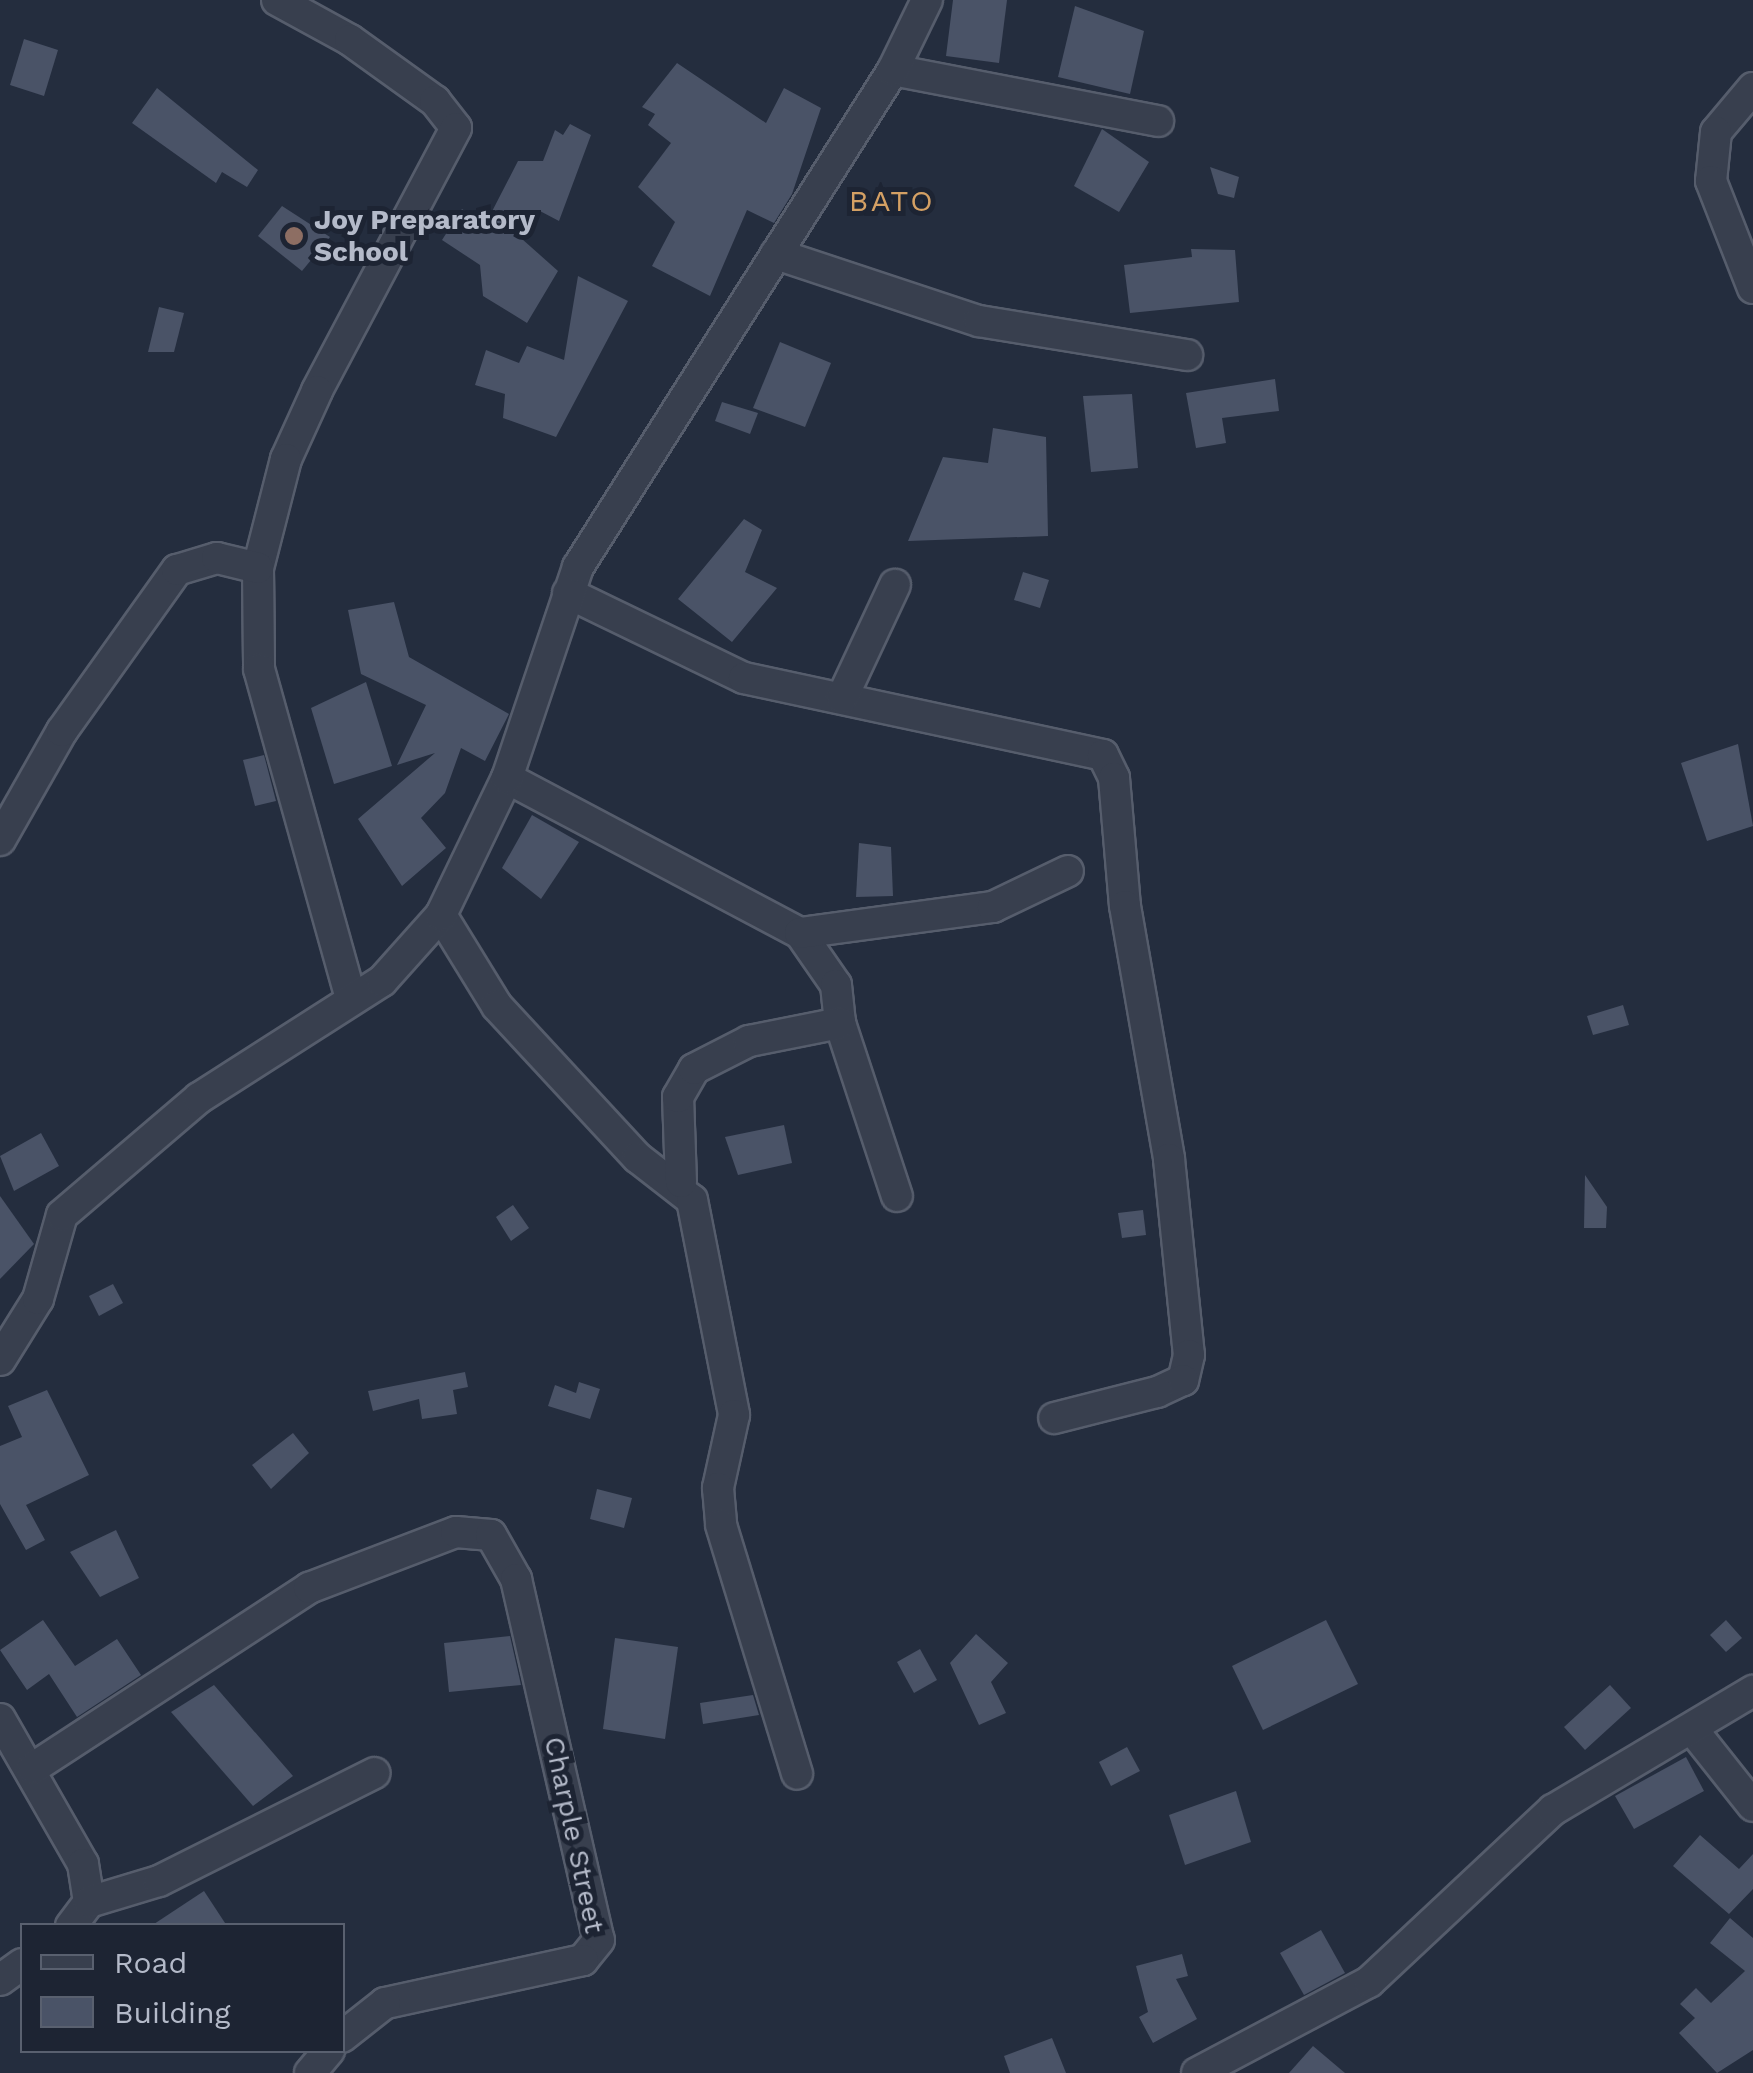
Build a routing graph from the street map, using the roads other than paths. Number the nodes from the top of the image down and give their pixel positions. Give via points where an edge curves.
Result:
1 (277, 0) edge
2 (927, 0) edge
3 (893, 70) junction
4 (1753, 88) edge
5 (1158, 121) dead end
6 (776, 254) junction
7 (1753, 288) edge
8 (1187, 355) dead end
9 (258, 568) junction
10 (895, 585) dead end
11 (568, 593) junction
12 (842, 698) junction
13 (507, 778) junction
14 (0, 840) edge
15 (1068, 871) dead end
16 (441, 915) junction
17 (800, 932) junction
18 (350, 996) junction
19 (840, 1023) junction
20 (681, 1182) junction
21 (897, 1196) dead end
22 (0, 1360) edge
23 (1054, 1418) dead end
24 (1753, 1691) edge
25 (0, 1719) edge
26 (1692, 1729) junction
27 (34, 1768) junction
28 (374, 1772) dead end
29 (797, 1774) dead end
30 (1753, 1806) edge
31 (80, 1914) edge
32 (345, 2035) edge
33 (1269, 2042) junction
34 (327, 2053) edge
35 (310, 2073) edge
36 (1197, 2073) edge
37 (1259, 2073) edge

1 - 9 street via 350,40 435,100 456,128 316,391 286,459
2 - 3 street
3 - 5 street
3 - 6 street
4 - 7 street via 1716,132 1711,181
6 - 8 street via 979,321
6 - 11 street via 628,475
9 - 14 street via 206,558 177,570 62,731
9 - 18 street via 259,669
10 - 12 street
11 - 12 street via 744,678
11 - 13 street
12 - 23 street via 1080,745 1103,755 1114,778 1189,1356 1183,1380 1157,1392
13 - 16 street
13 - 17 street
15 - 17 street via 993,907
16 - 18 street via 411,956
16 - 20 street via 497,1006 638,1158
17 - 19 street via 836,985
18 - 22 street via 199,1098 62,1214 38,1299
19 - 20 street via 749,1041 694,1070 678,1097
19 - 21 street
20 - 29 street via 700,1222 734,1415 718,1488 729,1568 761,1642
24 - 26 street
25 - 27 street
26 - 30 street
26 - 33 street via 1553,1810 1394,1963
27 - 31 street via 84,1864
27 - 32 street, Charple Street via 309,1588 475,1530 507,1553 599,1940 584,1960 385,2003
28 - 31 street
33 - 36 street
33 - 37 street
34 - 35 street

